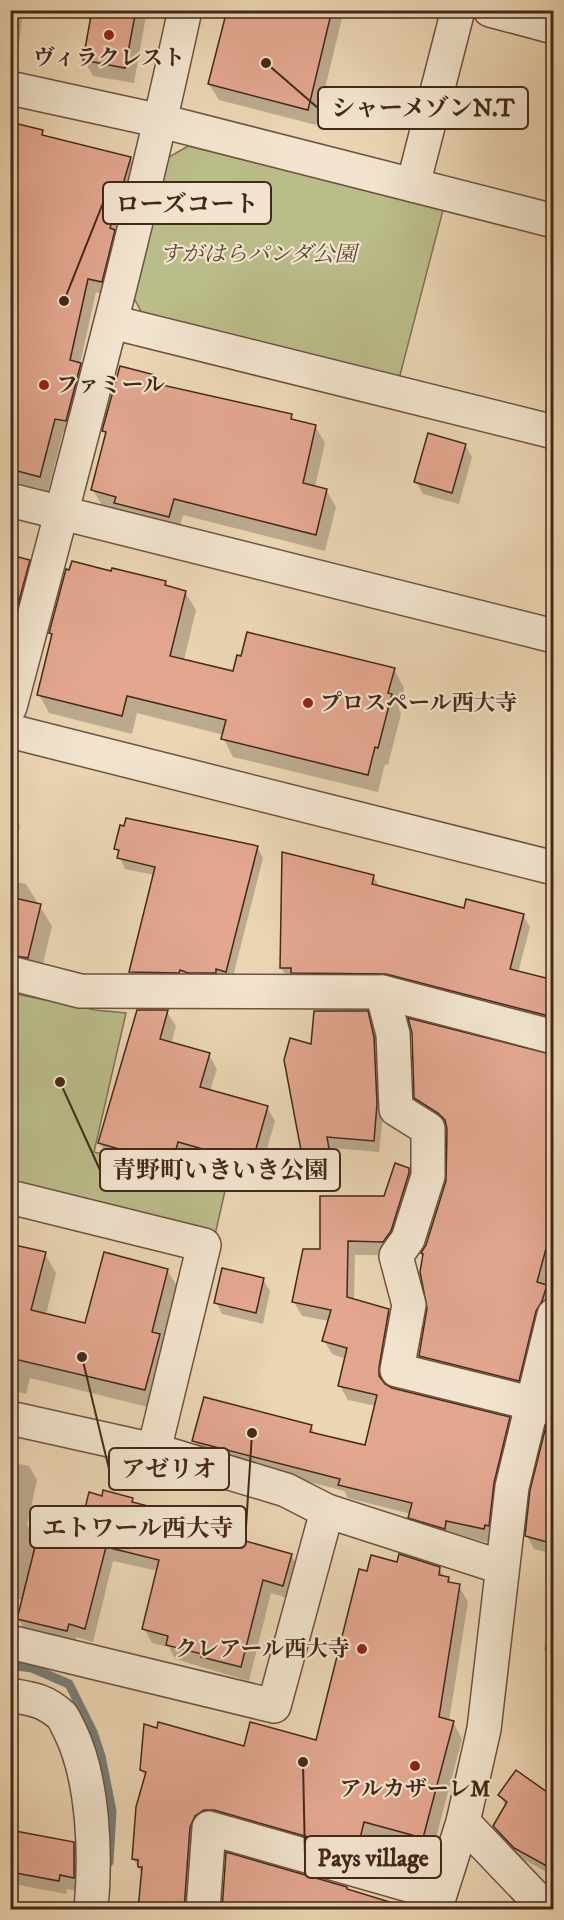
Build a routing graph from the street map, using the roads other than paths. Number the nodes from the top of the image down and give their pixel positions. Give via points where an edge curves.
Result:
1 (185, 10) edge
2 (458, 10) edge
3 (490, 10) edge
4 (554, 27) edge
5 (10, 88) edge
6 (161, 121) junction
7 (413, 185) junction
8 (554, 221) edge
9 (112, 322) junction
10 (554, 432) edge
11 (10, 500) edge
12 (62, 512) junction
13 (554, 636) edge
14 (10, 707) edge
15 (10, 731) edge
16 (554, 868) edge
17 (10, 974) edge
18 (382, 992) junction
19 (554, 1036) edge
20 (10, 1197) edge
21 (554, 1315) edge
22 (542, 1407) edge
23 (10, 1418) edge
24 (154, 1450) junction
25 (327, 1511) junction
26 (501, 1567) junction
27 (10, 1642) edge
28 (10, 1695) edge
29 (463, 1822) junction
30 (438, 1902) edge
31 (91, 1910) edge
32 (203, 1910) edge
33 (547, 1910) edge

1 - 6 street
2 - 7 street
3 - 4 street
5 - 6 street
6 - 7 street
6 - 9 street
7 - 8 street
9 - 10 street
9 - 12 street
11 - 12 street
12 - 13 street
12 - 14 street
15 - 16 street
17 - 18 street via 80,991
18 - 19 street
18 - 22 street via 393,1034 396,1109 428,1130 428,1176 408,1239 396,1256 409,1305 397,1370
20 - 24 street via 204,1245
21 - 22 street
22 - 26 street via 512,1487
23 - 24 street
24 - 25 street via 286,1490
25 - 26 street
25 - 27 street via 274,1706
26 - 29 street via 484,1729
28 - 31 street via 41,1700 63,1717 78,1749 90,1800
29 - 30 street
29 - 33 street
30 - 32 street via 209,1828

